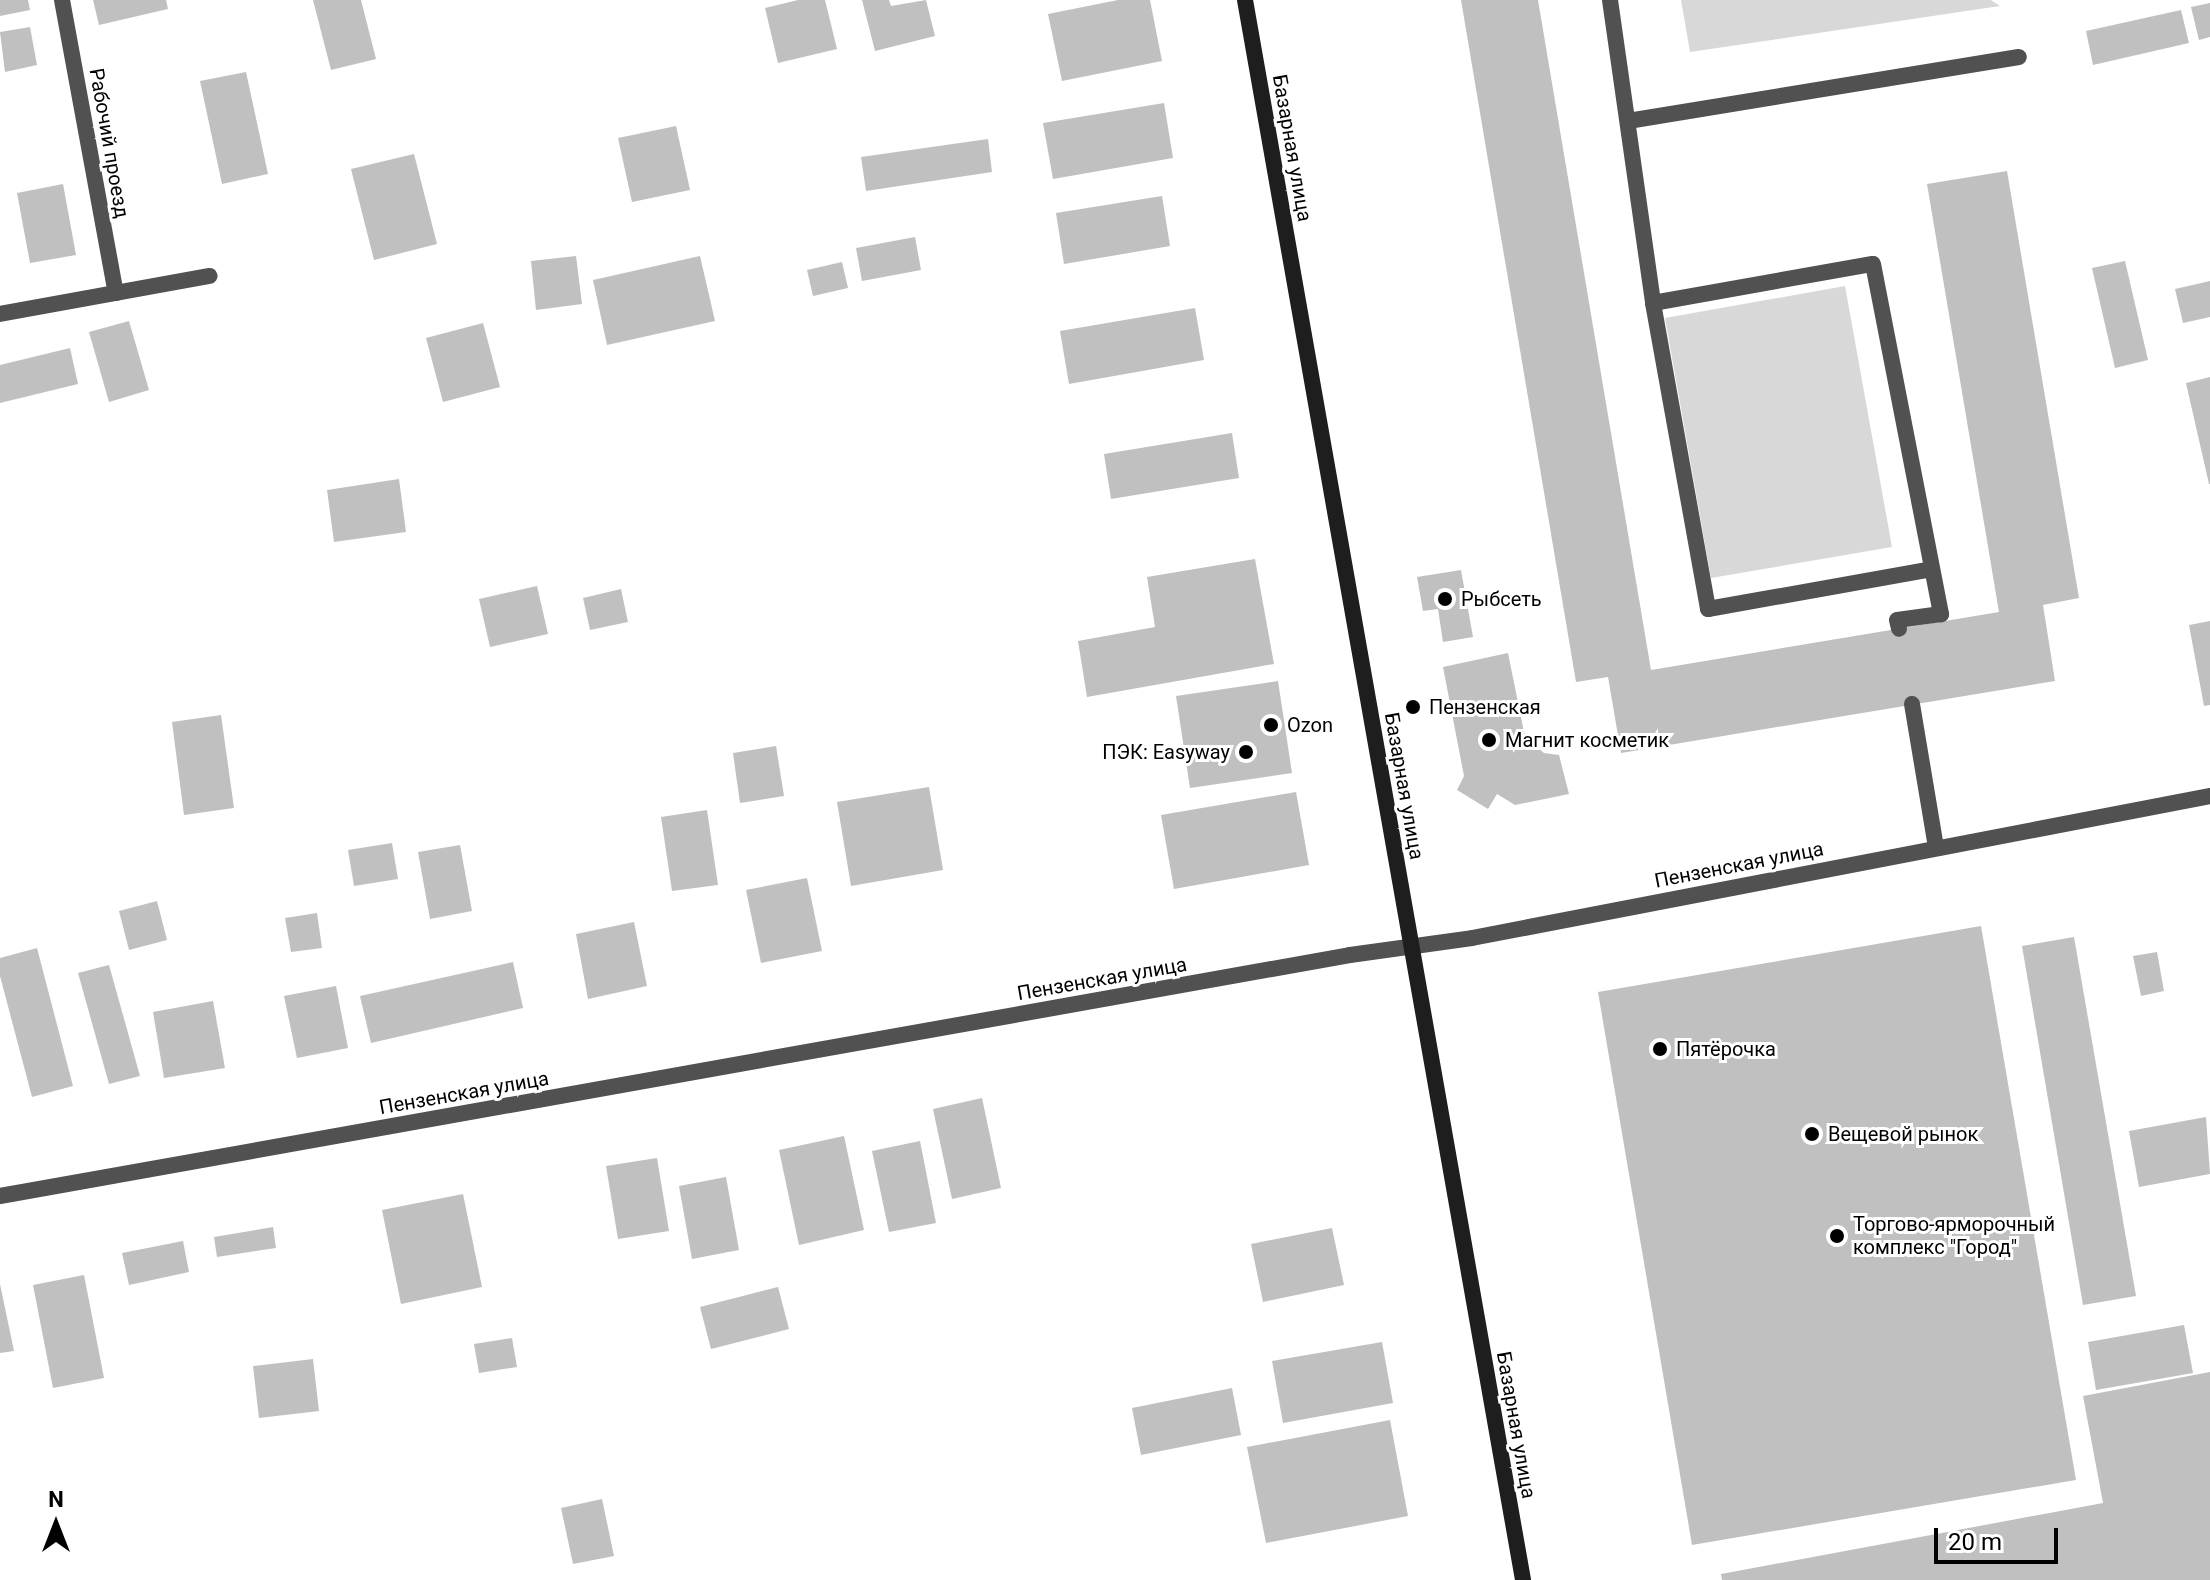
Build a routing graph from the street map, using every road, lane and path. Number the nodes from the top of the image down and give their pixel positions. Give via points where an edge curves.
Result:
1 (62, 0) edge
2 (1245, 0) edge
3 (1610, 0) edge
4 (2019, 57) dead end
5 (1628, 121) junction
6 (210, 276) dead end
7 (116, 293) junction
8 (1653, 303) junction
9 (0, 314) edge
10 (1928, 570) junction
11 (1899, 629) dead end
12 (1912, 704) dead end
13 (2210, 796) edge
14 (1936, 847) junction
15 (1412, 946) junction
16 (0, 1196) edge
17 (1523, 1580) edge

1 - 7 street, Рабочий проезд
2 - 15 main road, Базарная улица
3 - 5 street
4 - 5 street
5 - 8 street
6 - 7 street
7 - 9 street
8 - 10 street via 1873,264
8 - 10 street via 1708,609
10 - 11 street via 1941,614 1897,620
12 - 14 street
13 - 14 street, Пензенская улица
14 - 15 street, Пензенская улица
15 - 16 street, Пензенская улица
15 - 17 main road, Базарная улица

